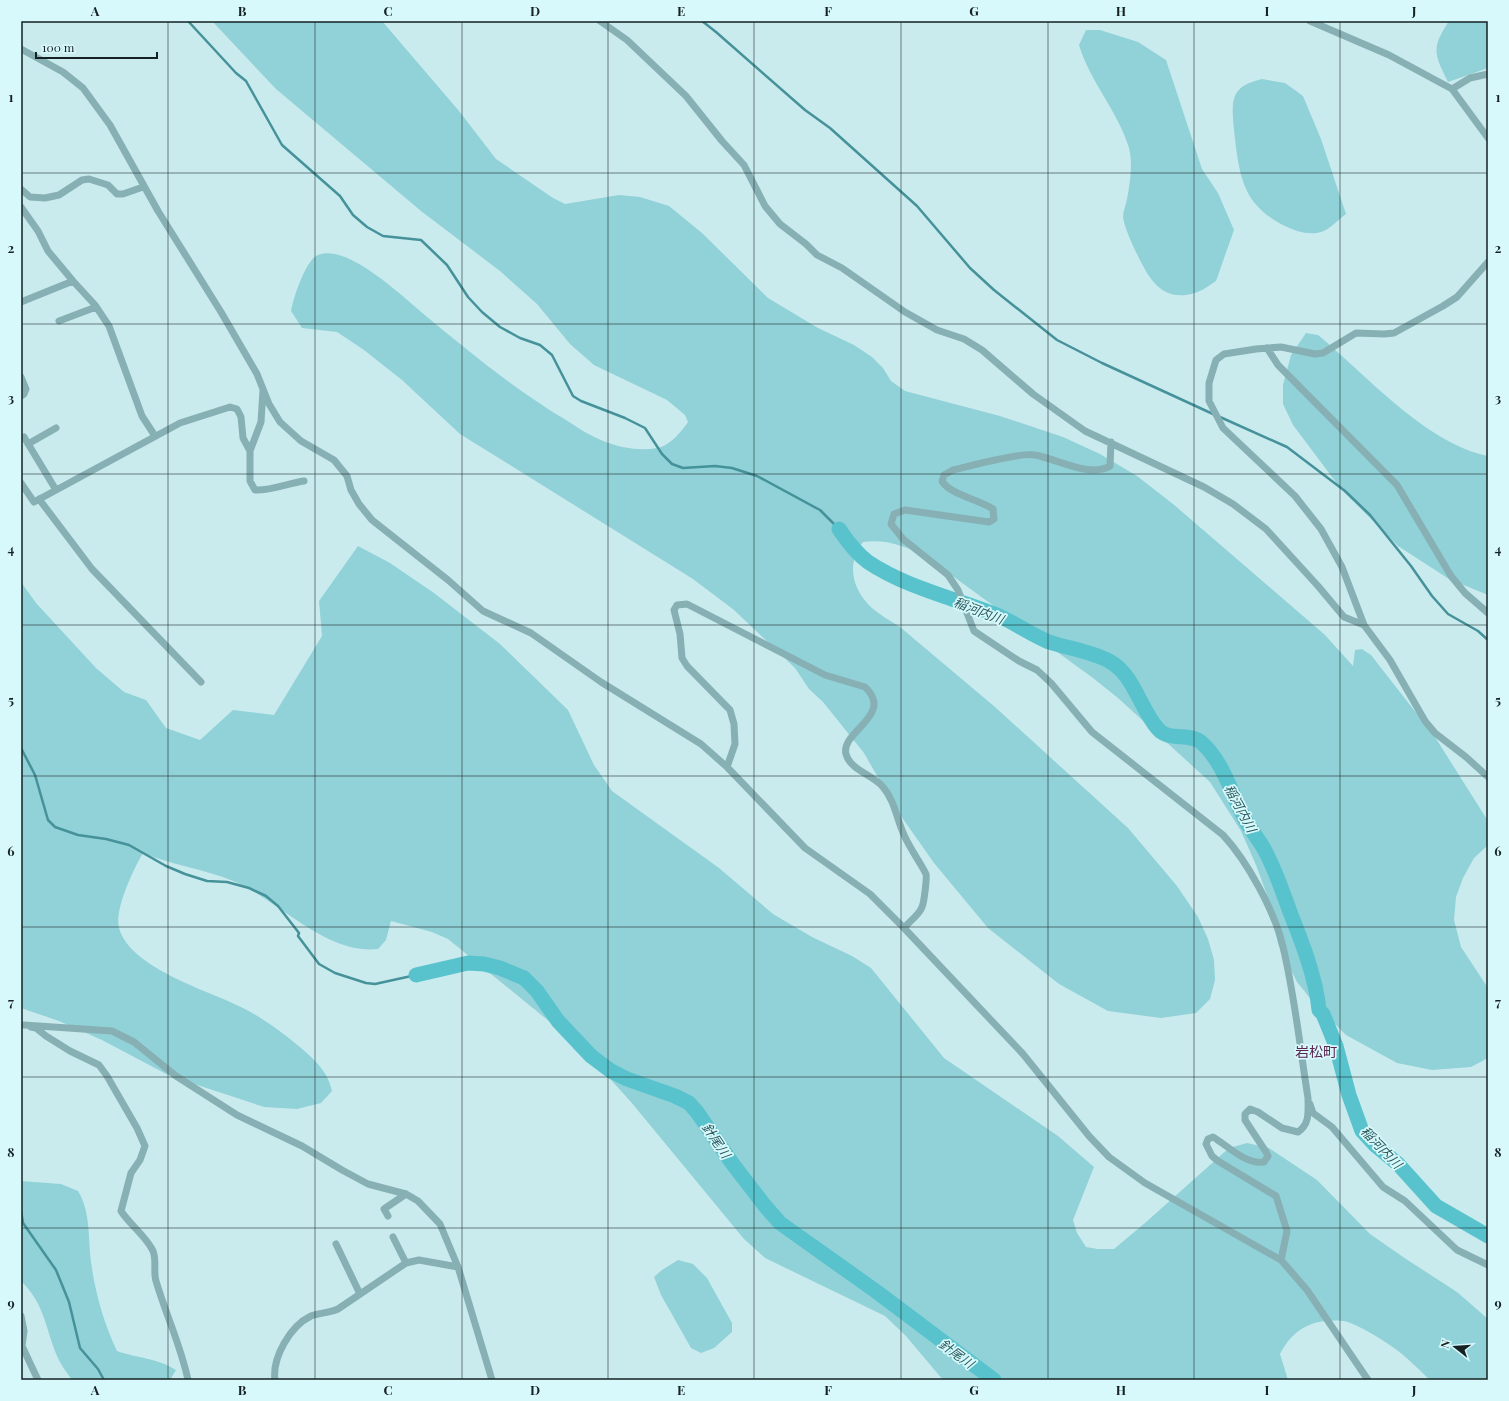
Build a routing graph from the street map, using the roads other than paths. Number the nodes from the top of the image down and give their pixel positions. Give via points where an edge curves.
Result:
1 (600, 21) edge
2 (1310, 21) edge
3 (21, 49) edge
4 (1488, 74) edge
5 (1452, 89) junction
6 (1488, 138) edge
7 (143, 187) junction
8 (21, 189) edge
9 (21, 208) edge
10 (1488, 262) edge
11 (73, 281) junction
12 (21, 302) edge
13 (96, 307) junction
14 (59, 321) dead end
15 (1267, 348) junction
16 (21, 377) edge
17 (263, 388) junction
18 (21, 396) edge
19 (56, 428) dead end
20 (154, 436) junction
21 (24, 437) dead end
22 (1110, 442) junction
23 (28, 444) junction
24 (250, 451) junction
25 (304, 481) dead end
26 (21, 483) edge
27 (56, 490) junction
28 (39, 499) junction
29 (1488, 613) edge
30 (1364, 625) junction
31 (201, 682) dead end
32 (727, 767) junction
33 (1488, 777) edge
34 (904, 928) junction
35 (22, 1025) edge
36 (1308, 1098) junction
37 (406, 1194) junction
38 (388, 1216) dead end
39 (393, 1237) dead end
40 (336, 1244) dead end
41 (1281, 1260) junction
42 (406, 1263) junction
43 (1488, 1265) edge
44 (458, 1267) junction
45 (360, 1294) junction
46 (21, 1316) edge
47 (38, 1380) edge
48 (188, 1380) edge
49 (275, 1380) edge
50 (492, 1380) edge
51 (1368, 1380) edge

1 - 22 street via 626,40 686,96 744,165 765,206 780,224 817,255 842,268 905,312 982,350 1033,394 1085,431
2 - 5 street via 1389,55
3 - 7 street via 63,72 83,88 110,125
4 - 5 street via 1470,78
5 - 6 street
7 - 8 street via 117,194 108,185 89,179 82,180 59,195 45,198 30,197
7 - 17 street via 221,312
9 - 11 street via 38,231 48,251
10 - 15 street via 1457,296 1394,333 1356,333 1323,353 1315,354 1287,348
11 - 12 street
11 - 13 street
13 - 14 street
13 - 20 street via 108,326 142,416
15 - 29 street via 1278,366 1397,485 1451,576 1465,593
15 - 30 street via 1224,354 1216,360 1209,383 1209,401 1223,428 1295,496 1321,529 1342,567
16 - 18 street via 26,389
17 - 24 street via 261,422
17 - 32 street via 280,422 301,441 334,460 347,476 358,504 372,520 483,611 531,633 601,682 701,744
19 - 23 street
20 - 24 street via 180,423 230,407 237,409 241,417 243,438
20 - 27 street
21 - 23 street
22 - 30 street via 1204,487 1233,504 1266,529 1344,617
22 - 36 street via 1110,466 1103,470 1090,470 1034,454 953,470 944,475 942,481 945,487 994,509 994,519 989,522 905,510 894,514 891,524 894,530 948,575 958,590 971,626 981,636 1037,670 1092,732 1223,835 1234,847 1249,869 1283,946
23 - 27 street
24 - 25 street via 250,481 256,490 263,491
26 - 28 street via 34,502
27 - 28 street
28 - 31 street via 92,569
30 - 33 street via 1390,660 1434,733
32 - 34 street via 805,848 870,894
32 - 34 street via 735,744 730,710 686,666 682,658 674,610 678,605 687,604 825,675 865,687 870,692 874,704 869,718 848,742 845,751 848,761 882,787 890,798 904,837 927,876 922,908
34 - 41 street via 1023,1054 1109,1157 1145,1183
35 - 37 street via 112,1031 134,1042 176,1076 237,1115 302,1146 368,1184
35 - 48 street via 36,1028 70,1051 100,1065 137,1128 145,1146 140,1160 131,1173 121,1210 152,1250 155,1258 155,1277
36 - 41 street via 1308,1119 1305,1128 1298,1132 1282,1128 1250,1109 1245,1114 1245,1120 1252,1133 1268,1156 1264,1162 1249,1160 1213,1137 1208,1138 1206,1144 1212,1156 1218,1161 1276,1196 1288,1230
36 - 43 street via 1313,1113 1332,1127 1382,1187 1405,1201 1457,1250
37 - 38 street via 384,1209
37 - 44 street via 426,1207 440,1224
39 - 42 street
40 - 45 street
41 - 51 street via 1308,1290
42 - 44 street via 419,1260
42 - 45 street
44 - 50 street
45 - 49 street via 332,1311 312,1316 292,1332 280,1351 274,1371
46 - 47 street via 24,1331 22,1346

